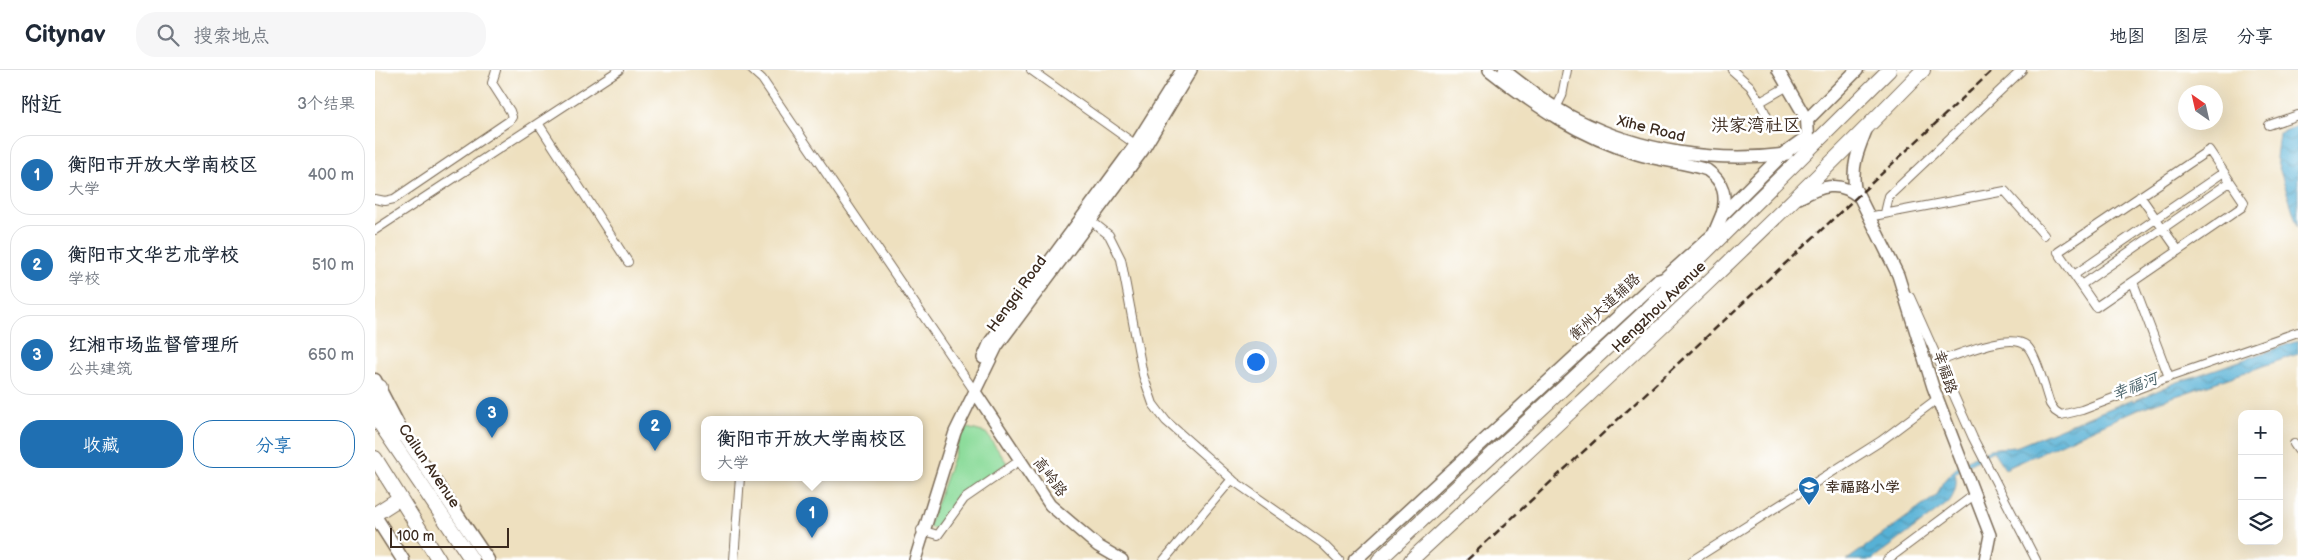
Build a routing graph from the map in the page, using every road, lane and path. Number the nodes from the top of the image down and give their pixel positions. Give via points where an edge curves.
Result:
1 (495, 70) edge
2 (619, 70) edge
3 (752, 70) edge
4 (1031, 70) edge
5 (1181, 70) edge
6 (1191, 70) edge
7 (1489, 70) edge
8 (1504, 70) edge
9 (1567, 70) edge
10 (1732, 70) edge
11 (1778, 70) edge
12 (1782, 70) edge
13 (1857, 70) edge
14 (1889, 70) edge
15 (1923, 70) edge
16 (2022, 70) edge
17 (1787, 86) junction
18 (1760, 102) junction
19 (1556, 108) junction
20 (1819, 108) junction
21 (2298, 115) edge
22 (1807, 120) junction
23 (538, 123) junction
24 (2269, 125) dead end
25 (1868, 126) junction
26 (1772, 127) dead end
27 (1808, 136) junction
28 (1139, 147) junction
29 (1809, 151) junction
30 (1783, 154) junction
31 (2224, 172) junction
32 (2231, 182) junction
33 (2140, 196) junction
34 (1859, 197) junction
35 (375, 199) edge
36 (1791, 203) junction
37 (1722, 214) junction
38 (1885, 214) junction
39 (1868, 216) junction
40 (2156, 219) junction
41 (1090, 220) junction
42 (2163, 228) junction
43 (375, 230) edge
44 (2044, 234) dead end
45 (1713, 239) junction
46 (2179, 250) junction
47 (628, 262) dead end
48 (1898, 275) junction
49 (2074, 275) junction
50 (2133, 282) junction
51 (2081, 285) junction
52 (2298, 332) edge
53 (1939, 361) junction
54 (2169, 377) junction
55 (973, 389) junction
56 (1937, 399) junction
57 (377, 402) edge
58 (403, 434) junction
59 (375, 458) edge
60 (1019, 461) junction
61 (375, 467) edge
62 (375, 472) edge
63 (1232, 480) junction
64 (740, 481) edge
65 (389, 482) junction
66 (1974, 495) junction
67 (400, 498) junction
68 (375, 515) edge
69 (923, 530) junction
70 (403, 560) edge
71 (439, 560) edge
72 (472, 560) edge
73 (488, 560) edge
74 (734, 560) edge
75 (913, 560) edge
76 (1122, 560) edge
77 (1164, 560) edge
78 (1339, 560) edge
79 (1355, 560) edge
80 (1379, 560) edge
81 (1411, 560) edge
82 (1693, 560) edge
83 (1887, 560) edge
84 (1985, 560) edge
85 (2036, 560) edge

1 - 35 street via 492,83 510,111 509,121 394,199
2 - 23 street
3 - 55 street via 762,79
4 - 28 street
5 - 28 street, Hengqi Road
6 - 28 street, Hengqi Road
7 - 37 street, Xihe Road via 1550,115 1601,142 1639,155 1707,170 1716,176 1725,193
8 - 19 street, Xihe Road
9 - 19 street
10 - 18 street via 1750,86
11 - 17 street
12 - 20 street via 1803,104
13 - 20 main road
14 - 29 highway, Hengzhou Avenue
15 - 25 highway, Hengzhou Avenue
16 - 38 street via 1889,196
17 - 18 street
17 - 22 street
18 - 26 street
19 - 30 street, Xihe Road via 1605,133 1677,153 1757,157
20 - 22 main road
21 - 24 street
22 - 27 main road
23 - 43 street
23 - 47 street
25 - 34 street, 幸福路 via 1854,164 1854,181
25 - 36 highway, Hengzhou Avenue
27 - 29 highway
27 - 30 main road, 衡州大道辅路
28 - 41 street, Hengqi Road
28 - 55 street, Hengqi Road via 990,342
29 - 30 street, Xihe Road
29 - 45 highway, Hengzhou Avenue
30 - 37 main road, 衡州大道辅路
31 - 32 street
31 - 33 street via 2209,150
31 - 40 street
32 - 42 street
32 - 46 street via 2244,202 2242,207
33 - 40 street
33 - 49 street via 2058,252
34 - 36 street via 1843,187 1827,187
34 - 39 street, 幸福路
36 - 81 highway, Hengzhou Avenue
37 - 45 main road, 衡州大道辅路
38 - 39 street
38 - 44 street via 2005,191
39 - 48 street, 幸福路
40 - 42 street
40 - 49 street
41 - 55 street, Hengqi Road via 997,346
41 - 63 street via 1109,235 1121,259 1143,375 1153,404 1166,421
42 - 46 street
42 - 51 street
45 - 79 main road, 衡州大道辅路 via 1665,279 1657,281
45 - 80 highway, Hengzhou Avenue via 1648,309
46 - 50 street
48 - 53 street
48 - 56 street, 幸福路
49 - 51 street
50 - 51 street via 2096,307
50 - 54 street
52 - 54 street
53 - 54 street via 2006,340 2018,341 2028,346 2050,404 2061,415
53 - 85 street via 1973,438
55 - 60 street, 高岭路
55 - 69 street, Hengqi Road via 955,432
56 - 66 street, 幸福路
56 - 82 street via 1881,441
57 - 58 highway
57 - 58 main road
57 - 72 highway, Cailun Avenue
58 - 73 main road
59 - 65 highway
60 - 69 street via 964,498 938,535
60 - 76 street, 高岭路 via 1050,505 1099,546
61 - 65 highway
62 - 65 highway
63 - 77 street
63 - 78 street via 1322,542
64 - 74 street
65 - 67 highway
66 - 83 street
66 - 84 street, 幸福路 via 1990,535
67 - 68 highway
67 - 71 highway
68 - 70 main road
69 - 75 street, Hengqi Road

